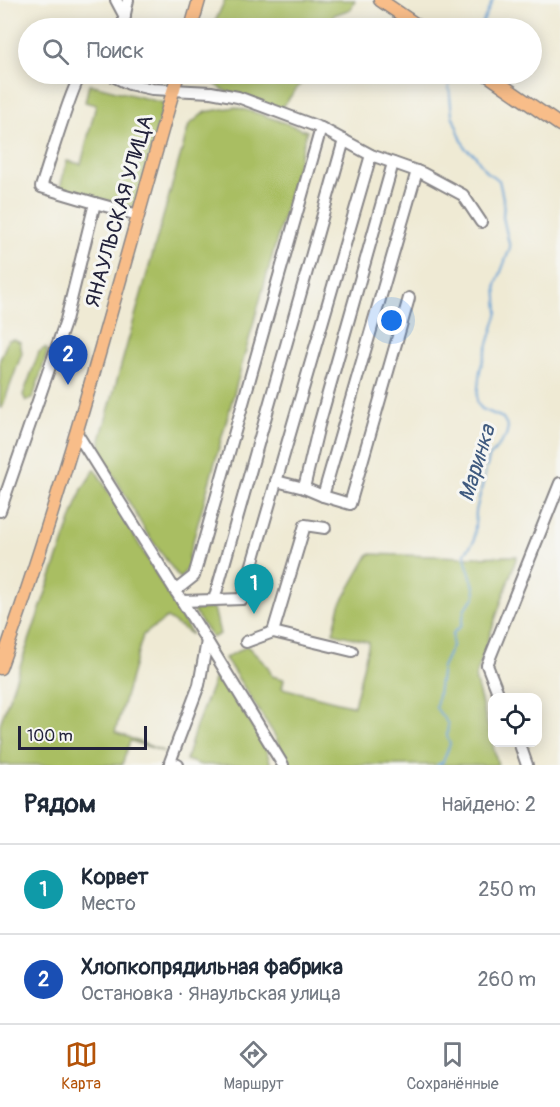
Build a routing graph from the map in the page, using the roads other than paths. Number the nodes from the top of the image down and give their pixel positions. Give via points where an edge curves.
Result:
1 (116, 0) edge
2 (128, 0) edge
3 (199, 0) edge
4 (380, 0) edge
5 (125, 16) joint
6 (194, 18) edge
7 (406, 18) edge
8 (76, 84) edge
9 (129, 84) edge
10 (175, 84) edge
11 (501, 84) edge
12 (173, 90) junction
13 (560, 125) edge
14 (321, 128) junction
15 (344, 140) junction
16 (371, 155) junction
17 (393, 163) junction
18 (417, 171) junction
19 (94, 203) junction
20 (138, 214) junction
21 (481, 222) dead end
22 (409, 298) dead end
23 (76, 432) junction
24 (276, 481) junction
25 (560, 483) edge
26 (304, 488) junction
27 (323, 496) junction
28 (0, 511) edge
29 (325, 528) dead end
30 (175, 591) junction
31 (214, 600) junction
32 (182, 601) junction
33 (273, 632) junction
34 (207, 641) junction
35 (246, 642) dead end
36 (352, 651) dead end
37 (0, 668) edge
38 (498, 693) edge
39 (521, 747) edge
40 (281, 763) edge
41 (172, 764) edge
42 (526, 765) edge

1 - 5 street
2 - 5 street
3 - 6 main road
4 - 7 main road
8 - 19 street via 41,187
9 - 12 street
10 - 12 main road, ЯНАУЛЬСКАЯ УЛИЦА
11 - 13 main road
12 - 14 street via 238,97
12 - 20 main road, ЯНАУЛЬСКАЯ УЛИЦА
14 - 15 street
14 - 30 street via 194,576
15 - 16 street
15 - 31 street
16 - 17 street
16 - 24 street
17 - 18 street
17 - 26 street
18 - 21 street via 463,195
18 - 27 street
19 - 20 street
19 - 28 street via 66,320
20 - 23 main road, ЯНАУЛЬСКАЯ УЛИЦА
22 - 27 street via 350,504
23 - 30 street
23 - 37 main road, ЯНАУЛЬСКАЯ УЛИЦА
24 - 26 street
24 - 31 street via 242,599
25 - 38 street via 487,665
26 - 27 street
29 - 33 street via 305,525
30 - 32 street
31 - 32 street
32 - 34 street
33 - 35 street
33 - 36 street
34 - 40 street
34 - 41 street via 199,685
39 - 42 street

